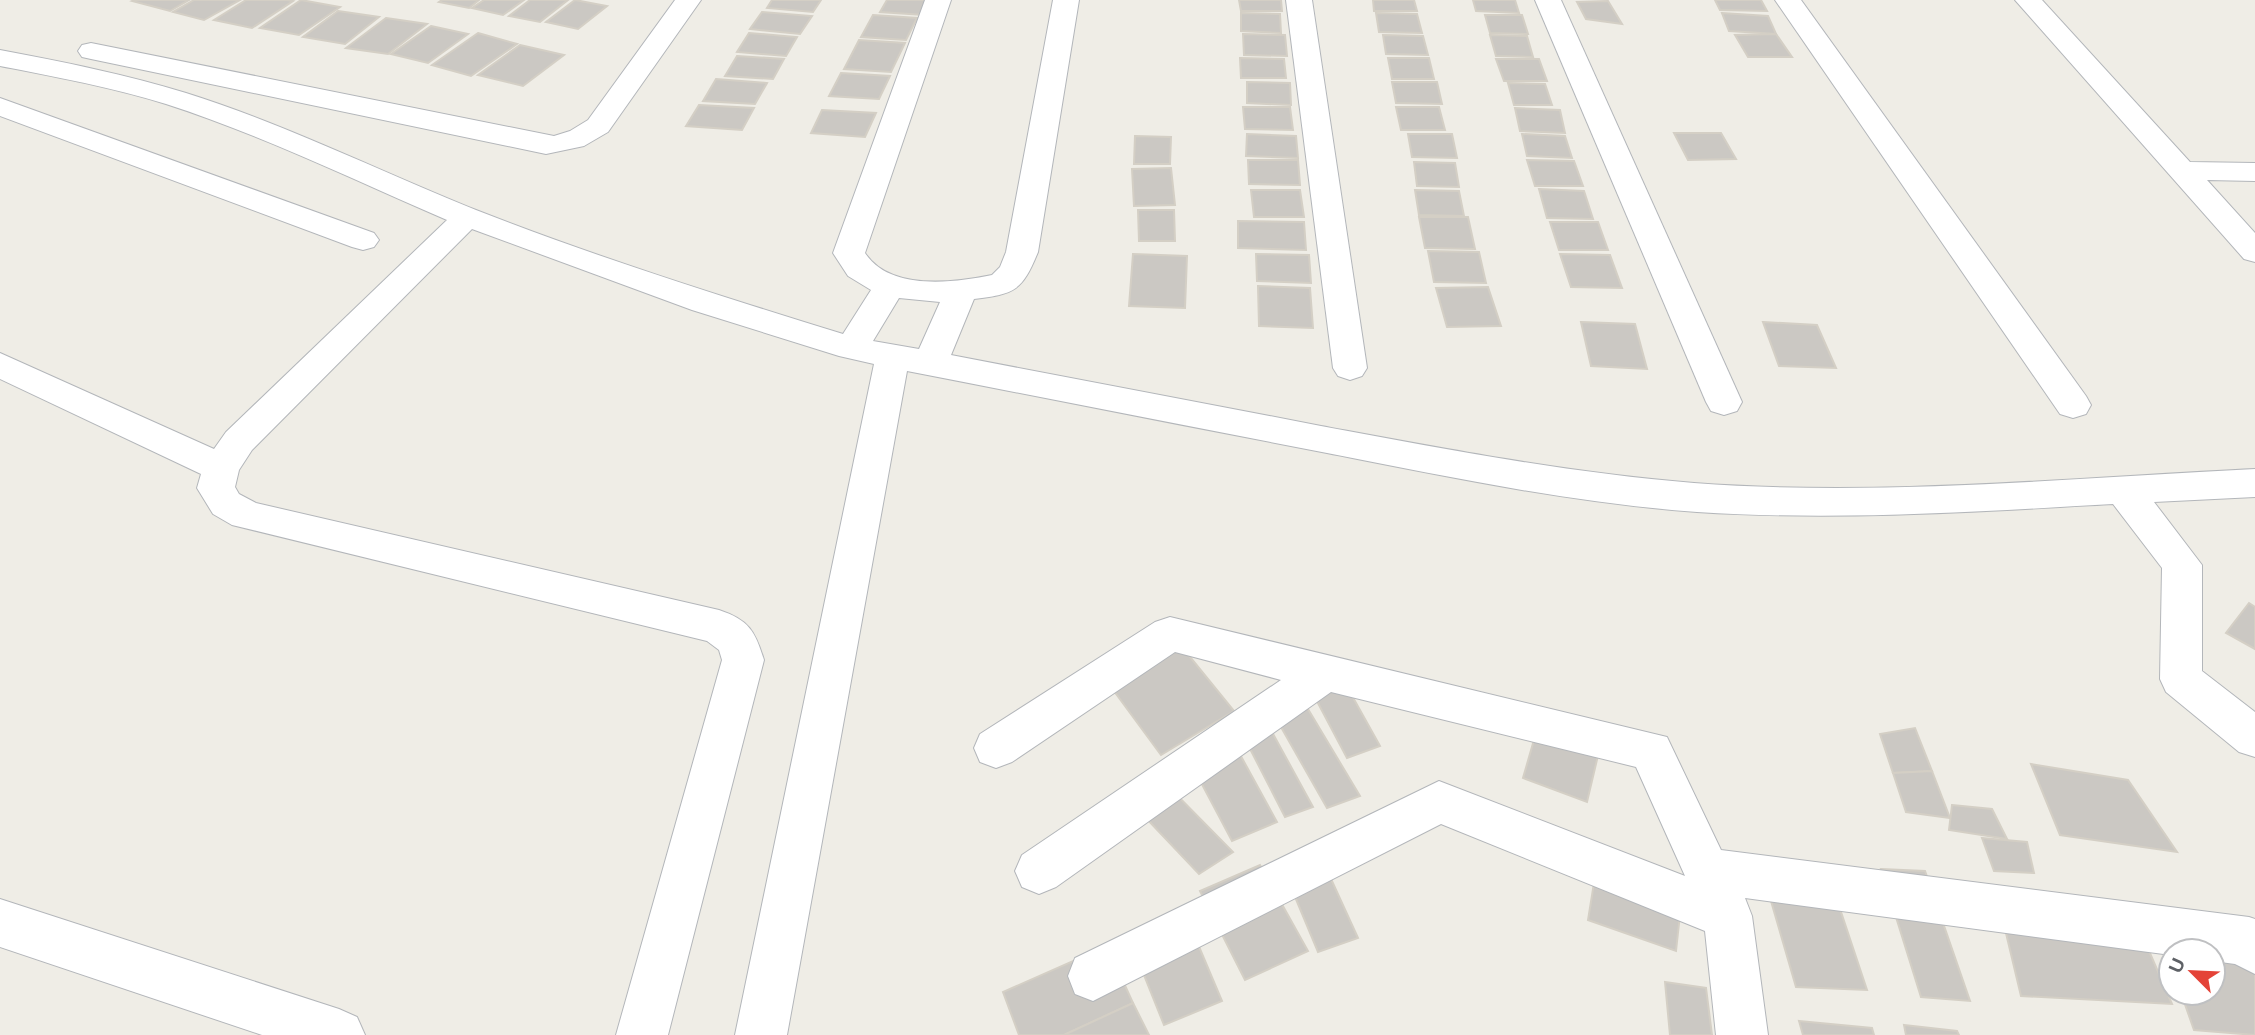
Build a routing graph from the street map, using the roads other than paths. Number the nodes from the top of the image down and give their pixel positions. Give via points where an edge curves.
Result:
1 (938, 0) edge
2 (1066, 0) edge
3 (1299, 0) edge
4 (1548, 0) edge
5 (1788, 0) edge
6 (2028, 0) edge
7 (681, 1) edge
8 (0, 32) edge
9 (0, 58) edge
10 (0, 106) edge
11 (2182, 171) junction
12 (2255, 172) edge
13 (467, 217) junction
14 (363, 240) dead end
15 (2255, 253) edge
16 (891, 285) junction
17 (961, 291) junction
18 (851, 348) junction
19 (911, 361) junction
20 (0, 365) edge
21 (1350, 368) dead end
22 (1724, 402) dead end
23 (2073, 405) dead end
24 (221, 468) junction
25 (2255, 483) edge
26 (2123, 490) junction
27 (1325, 673) junction
28 (2255, 738) edge
29 (996, 748) dead end
30 (1039, 871) dead end
31 (1707, 871) junction
32 (1728, 916) junction
33 (0, 923) edge
34 (2255, 949) edge
35 (1093, 976) dead end
36 (339, 1035) edge
37 (642, 1035) edge
38 (761, 1035) edge
39 (1742, 1035) edge

1 - 16 street via 849,253 862,272
2 - 17 street via 1022,252 1002,284
3 - 21 street
4 - 22 street
5 - 23 street
6 - 11 street
7 - 8 street via 598,126 582,138 546,145
9 - 13 street via 107,79 177,99
10 - 14 street
11 - 12 street
11 - 15 street
13 - 18 street via 704,302
13 - 24 street via 239,441
16 - 17 street via 919,291
16 - 18 street
17 - 19 street
18 - 19 street
19 - 26 street via 1451,464 1693,496 1881,502
19 - 38 street
20 - 24 street
24 - 37 street via 216,488 226,504 246,515 719,627 737,640 743,660
25 - 26 street
26 - 28 street via 2182,565 2181,679
27 - 29 street via 1170,634
27 - 30 street
27 - 31 street via 1651,751
31 - 32 street
31 - 34 street via 2249,941
32 - 35 street via 1439,802
32 - 39 street
33 - 36 street

